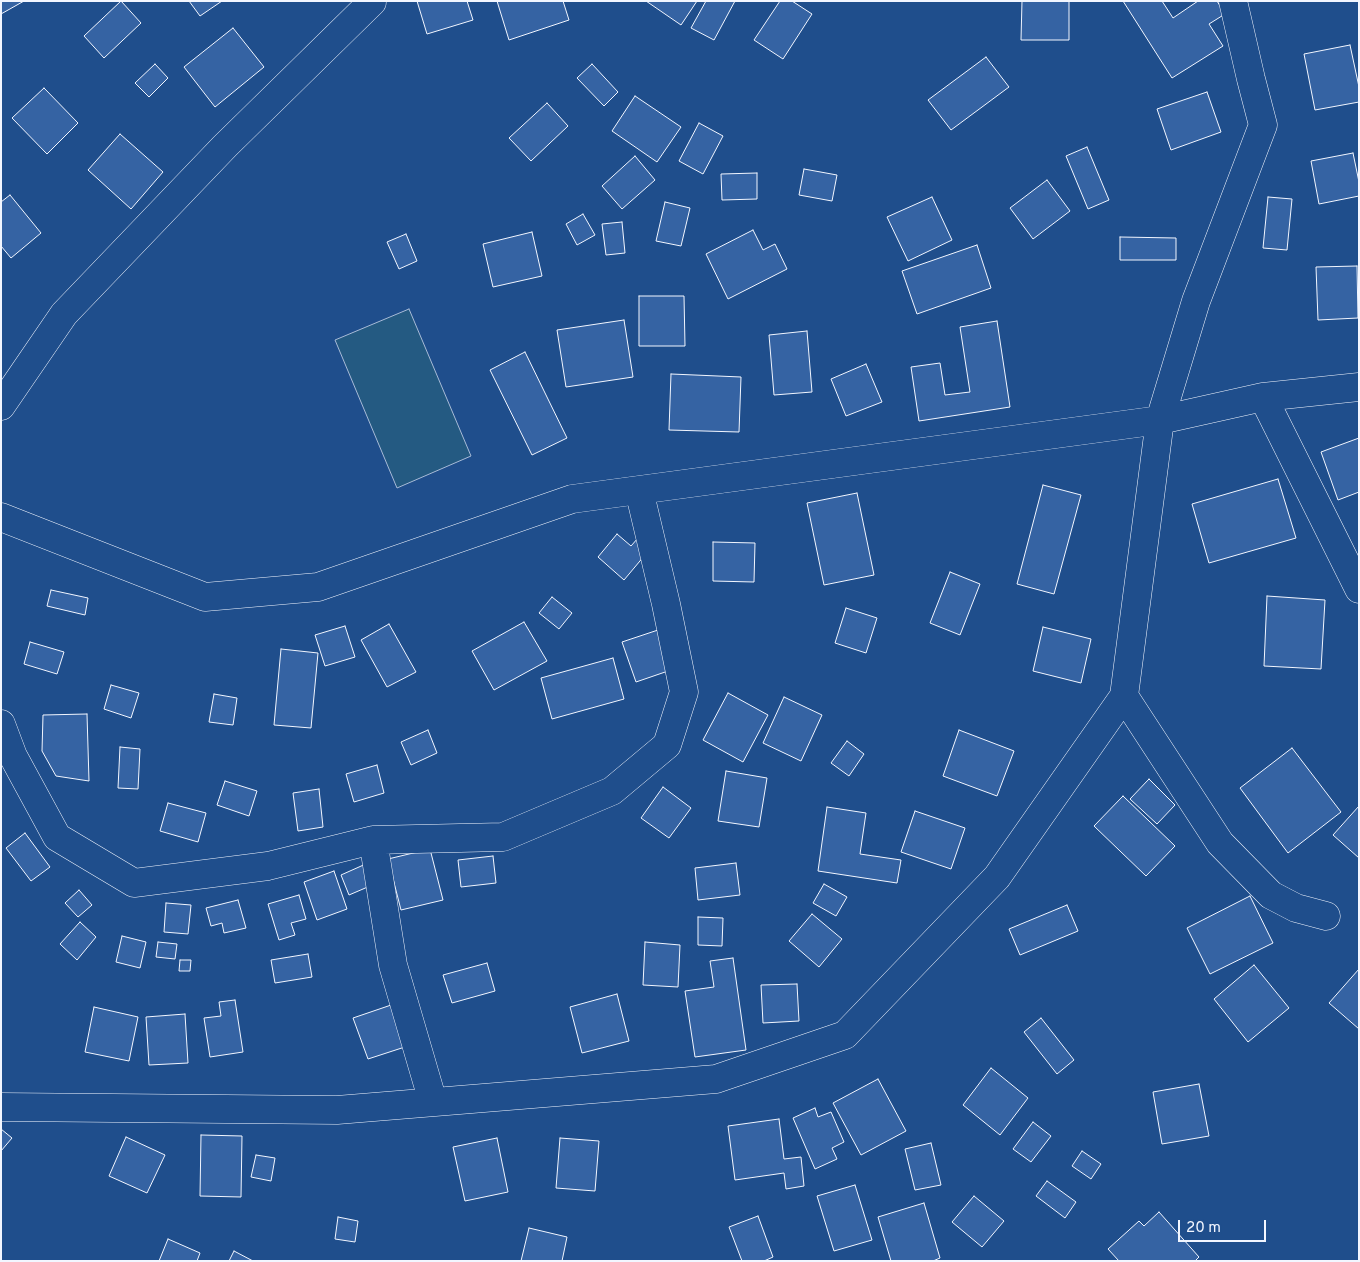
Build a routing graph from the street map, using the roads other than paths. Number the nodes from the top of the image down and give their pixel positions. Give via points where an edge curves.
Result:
1 (1233, 1) edge
2 (373, 2) edge
3 (1359, 386) edge
4 (1264, 397) junction
5 (1, 406) edge
6 (1160, 420) junction
7 (639, 490) junction
8 (1, 517) edge
9 (1359, 589) edge
10 (1124, 696) junction
11 (1, 724) edge
12 (373, 840) junction
13 (1326, 916) dead end
14 (433, 1102) junction
15 (1, 1107) edge

1 - 6 street via 1263,125 1196,301
2 - 5 street via 225,146 64,314
3 - 4 street
4 - 6 street
4 - 9 street
6 - 7 street
6 - 10 street
7 - 8 street via 572,499 318,586 205,597
7 - 12 street via 684,692 667,745 612,791 503,837
10 - 13 street via 1220,843 1271,895 1296,908
10 - 14 street via 997,877 845,1035 716,1079
11 - 12 street via 13,756 57,837 134,883 268,866
12 - 14 street via 393,965
14 - 15 street via 337,1110

